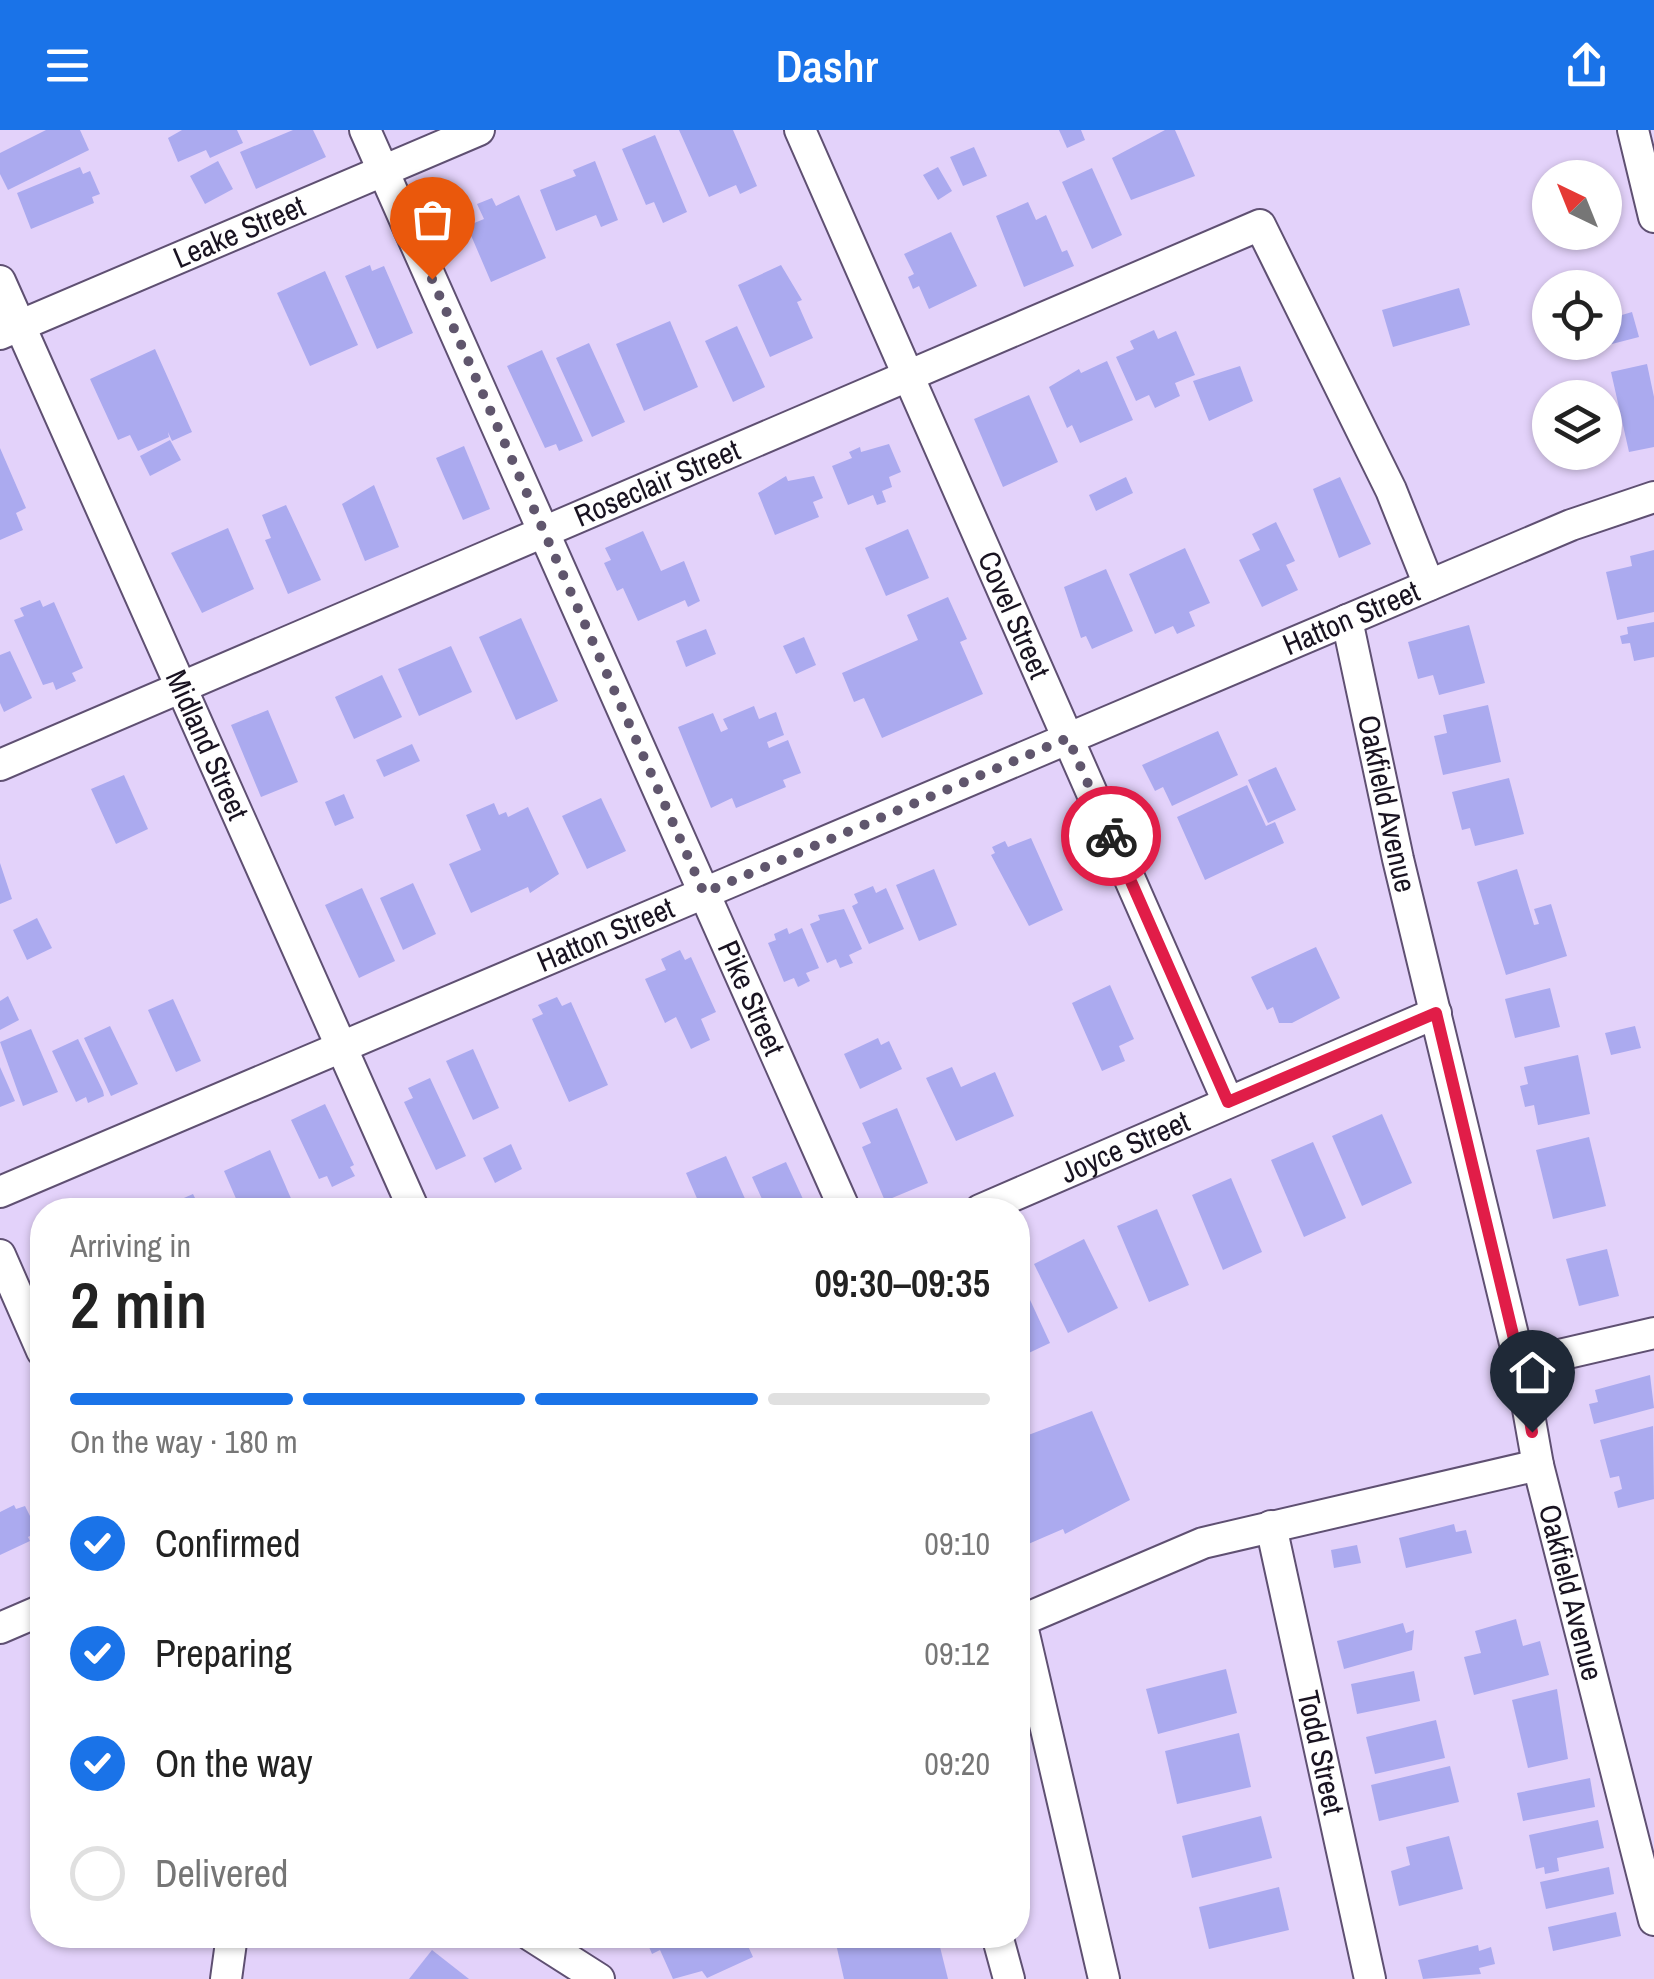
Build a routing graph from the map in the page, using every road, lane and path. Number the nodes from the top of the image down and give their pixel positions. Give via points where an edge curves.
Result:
1 (366, 130) edge
2 (480, 130) edge
3 (800, 130) edge
4 (1633, 130) edge
5 (384, 171) junction
6 (1654, 217) edge
7 (0, 281) edge
8 (10, 330) edge
9 (908, 376) junction
10 (1654, 497) edge
11 (544, 532) junction
12 (1429, 585) junction
13 (1347, 620) junction
14 (181, 687) junction
15 (1068, 738) junction
16 (0, 765) edge
17 (704, 893) junction
18 (1436, 1013) junction
19 (341, 1048) junction
20 (1228, 1102) junction
21 (0, 1192) edge
22 (409, 1198) edge
23 (840, 1198) edge
24 (1008, 1198) edge
25 (0, 1255) edge
26 (30, 1324) edge
27 (1654, 1333) edge
28 (1520, 1364) junction
29 (1538, 1465) junction
30 (1271, 1526) junction
31 (30, 1615) edge
32 (1030, 1617) edge
33 (0, 1628) edge
34 (1030, 1664) edge
35 (1654, 1920) edge
36 (230, 1948) edge
37 (551, 1948) edge
38 (580, 1948) edge
39 (1001, 1948) edge
40 (593, 1974) edge
41 (226, 1979) edge
42 (1009, 1979) edge
43 (1104, 1979) edge
44 (1370, 1979) edge

1 - 5 street, Pike Street
2 - 5 street, Leake Street
3 - 9 street, Covel Street
4 - 6 street
5 - 8 street, Leake Street
5 - 11 street, Pike Street
7 - 8 street, Midland Street
8 - 14 street, Midland Street
9 - 11 street, Roseclair Street
9 - 12 street, Roseclair Street via 1260,224 1391,490
9 - 15 street, Covel Street
10 - 12 street, Hatton Street via 1571,524
11 - 14 street, Roseclair Street
11 - 17 street, Pike Street
12 - 13 street, Hatton Street
13 - 15 street, Hatton Street
13 - 18 street, Oakfield Avenue
14 - 16 street, Roseclair Street
14 - 19 street, Midland Street
15 - 17 street, Hatton Street
15 - 20 street, Covel Street
17 - 19 street, Hatton Street
17 - 23 street, Pike Street
18 - 20 street, Joyce Street
18 - 28 street, Oakfield Avenue
19 - 21 street, Hatton Street
19 - 22 street, Midland Street
20 - 24 street, Joyce Street
25 - 26 street
27 - 28 street
28 - 29 street, Oakfield Avenue
29 - 30 street
29 - 35 street, Oakfield Avenue
30 - 32 street via 1204,1544
30 - 44 street, Todd Street
31 - 33 street
34 - 43 street
36 - 41 street
37 - 40 street
38 - 40 street
39 - 42 street

